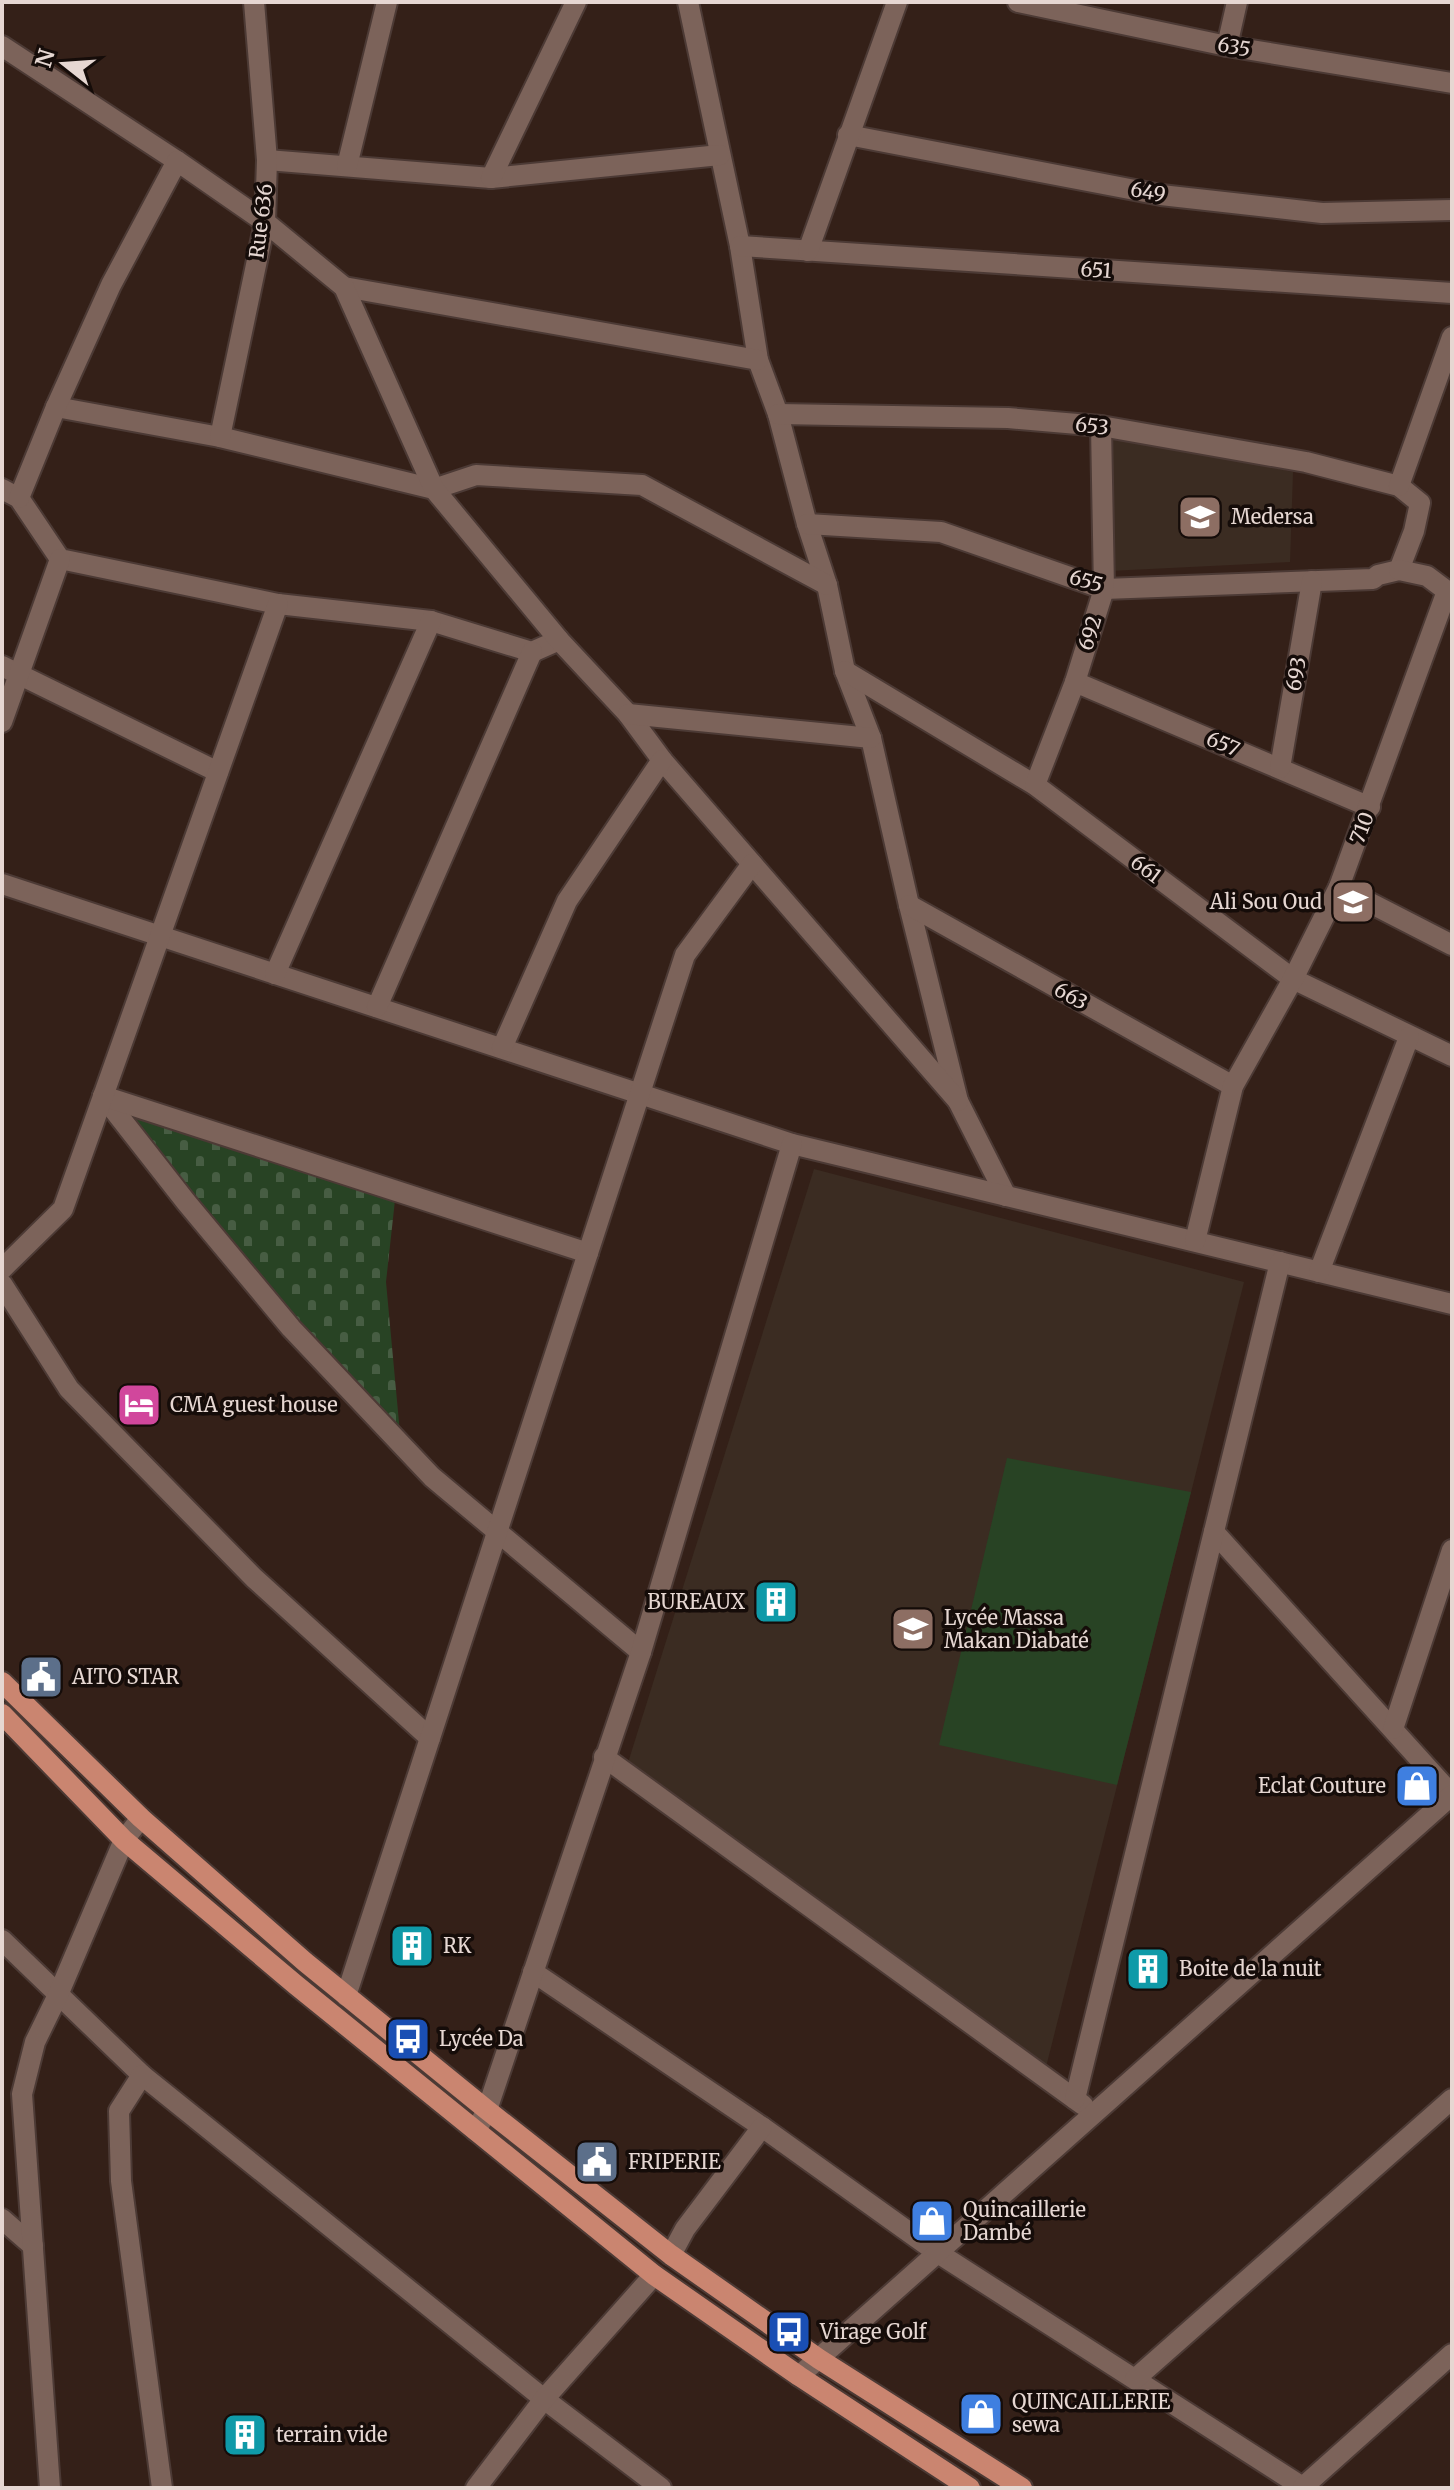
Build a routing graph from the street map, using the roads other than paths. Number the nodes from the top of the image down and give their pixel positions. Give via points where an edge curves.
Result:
1 (254, 2) edge
2 (387, 2) edge
3 (576, 2) edge
4 (688, 2) edge
5 (897, 2) edge
6 (1018, 2) edge
7 (1237, 2) edge
8 (1052, 6) edge
9 (2, 46) edge
10 (1227, 46) junction
11 (1452, 83) edge
12 (848, 135) junction
13 (720, 155) junction
14 (267, 160) junction
15 (177, 161) junction
16 (347, 166) junction
17 (491, 178) junction
18 (1452, 210) edge
19 (265, 222) junction
20 (740, 246) junction
21 (808, 251) junction
22 (344, 287) junction
23 (1452, 293) edge
24 (1452, 337) edge
25 (758, 360) junction
26 (56, 407) junction
27 (778, 414) junction
28 (1101, 426) junction
29 (220, 437) junction
30 (1399, 486) junction
31 (434, 489) junction
32 (11, 494) edge
33 (807, 524) junction
34 (60, 559) junction
35 (1399, 570) junction
36 (1312, 581) junction
37 (827, 585) junction
38 (1104, 589) junction
39 (278, 604) junction
40 (431, 621) junction
41 (559, 640) junction
42 (532, 652) junction
43 (10, 671) edge
44 (845, 671) junction
45 (1075, 682) junction
46 (628, 714) junction
47 (2, 722) edge
48 (871, 738) junction
49 (662, 760) junction
50 (1280, 768) junction
51 (218, 772) junction
52 (1035, 785) junction
53 (1370, 807) junction
54 (752, 864) junction
55 (2, 884) edge
56 (1339, 887) junction
57 (909, 905) junction
58 (160, 936) junction
59 (1449, 937) edge
60 (275, 974) junction
61 (1293, 979) junction
62 (377, 1007) junction
63 (1409, 1037) junction
64 (502, 1048) junction
65 (1452, 1056) edge
66 (1233, 1086) junction
67 (640, 1094) junction
68 (103, 1096) junction
69 (958, 1101) junction
70 (792, 1144) junction
71 (1006, 1196) junction
72 (1195, 1241) junction
73 (588, 1253) junction
74 (1280, 1262) junction
75 (2, 1269) edge
76 (1319, 1272) junction
77 (2, 1284) edge
78 (1452, 1304) edge
79 (1214, 1532) junction
80 (497, 1533) junction
81 (1452, 1550) edge
82 (641, 1652) junction
83 (2, 1682) edge
84 (2, 1714) edge
85 (1393, 1729) junction
86 (430, 1738) junction
87 (604, 1757) junction
88 (1452, 1795) edge
89 (141, 1818) junction
90 (124, 1840) junction
91 (2, 1940) edge
92 (533, 1972) junction
93 (58, 1995) junction
94 (346, 1996) junction
95 (142, 2075) junction
96 (1075, 2099) junction
97 (1452, 2099) edge
98 (487, 2110) junction
99 (1094, 2115) junction
100 (762, 2127) junction
101 (476, 2131) junction
102 (2, 2219) edge
103 (33, 2246) junction
104 (938, 2253) junction
105 (671, 2255) junction
106 (654, 2275) junction
107 (1452, 2354) edge
108 (819, 2359) junction
109 (799, 2376) junction
110 (1135, 2379) junction
111 (544, 2399) junction
112 (50, 2488) edge
113 (162, 2488) edge
114 (476, 2488) edge
115 (661, 2488) edge
116 (970, 2488) edge
117 (1022, 2488) edge
118 (1304, 2488) edge

1 - 14 street, Rue 636
2 - 16 street
3 - 17 street
4 - 13 street
5 - 12 street
6 - 8 street, 635
7 - 10 street
8 - 10 street, 635
9 - 15 street
10 - 11 street, 635
12 - 18 street, 649 via 1161,195 1322,213
12 - 21 street
13 - 17 street
13 - 20 street
14 - 16 street
14 - 19 street, Rue 636
15 - 19 street
15 - 26 street via 111,285
16 - 17 street
19 - 22 street
19 - 29 street, Rue 636
20 - 21 street, 651
20 - 25 street
21 - 23 street, 651
22 - 25 street
22 - 31 street
24 - 30 street
25 - 27 street
26 - 29 street
26 - 32 street
27 - 28 street, 653 via 1008,418
27 - 33 street
28 - 30 street, 653 via 1306,462
28 - 38 street, 692
29 - 31 street
30 - 35 street via 1420,503
31 - 37 street via 476,475 642,485
31 - 41 street
32 - 34 street
33 - 37 street
33 - 38 street, 655 via 941,532
34 - 39 street
34 - 43 street
35 - 36 street, 655 via 1373,579
35 - 53 street, 710 via 1427,576 1447,591
36 - 38 street, 655
36 - 50 street, 693
37 - 44 street
38 - 45 street, 692
39 - 40 street
39 - 51 street
40 - 42 street
40 - 60 street
41 - 42 street
41 - 46 street
42 - 62 street
43 - 47 street
43 - 51 street
44 - 48 street
44 - 52 street, 661
45 - 50 street, 657
45 - 52 street, 692
46 - 48 street
46 - 49 street
48 - 57 street
49 - 54 street
49 - 64 street via 567,901
50 - 53 street, 657
51 - 58 street
52 - 61 street, 661
53 - 56 street, 710
54 - 67 street via 685,955
54 - 69 street
55 - 58 street
56 - 59 street
56 - 61 street, 710
57 - 66 street, 663
57 - 69 street
58 - 60 street
58 - 68 street
60 - 62 street
61 - 63 street, 661
61 - 66 street, 710
62 - 64 street
63 - 65 street, 661
63 - 76 street
64 - 67 street
66 - 72 street, 710
67 - 70 street
67 - 73 street
68 - 73 street
68 - 75 street via 63,1209
68 - 80 street via 291,1328 432,1477
69 - 71 street
70 - 71 street
70 - 82 street
71 - 72 street
72 - 74 street
73 - 80 street
74 - 76 street
74 - 79 street
76 - 78 street
77 - 86 street via 69,1389 254,1578
79 - 85 street
79 - 96 street
80 - 82 street
80 - 86 street
81 - 85 street
82 - 87 street
83 - 89 main road
84 - 90 main road
85 - 88 street
86 - 94 street
87 - 92 street
87 - 96 street
88 - 99 street
89 - 90 street
89 - 94 main road
90 - 93 street
90 - 101 main road
91 - 93 street
92 - 98 street
92 - 100 street
93 - 95 street
93 - 103 street via 35,2042 22,2094
94 - 98 main road
95 - 111 street
95 - 113 street via 119,2111 121,2181
96 - 99 street
97 - 110 street
98 - 101 street
98 - 105 main road
99 - 104 street
100 - 104 street
100 - 105 street
101 - 106 main road
102 - 103 street
103 - 112 street
104 - 108 street
104 - 110 street
105 - 108 main road
106 - 109 main road
106 - 111 street
107 - 118 street
108 - 109 street
108 - 117 main road
109 - 116 main road
110 - 118 street
111 - 114 street
111 - 115 street

